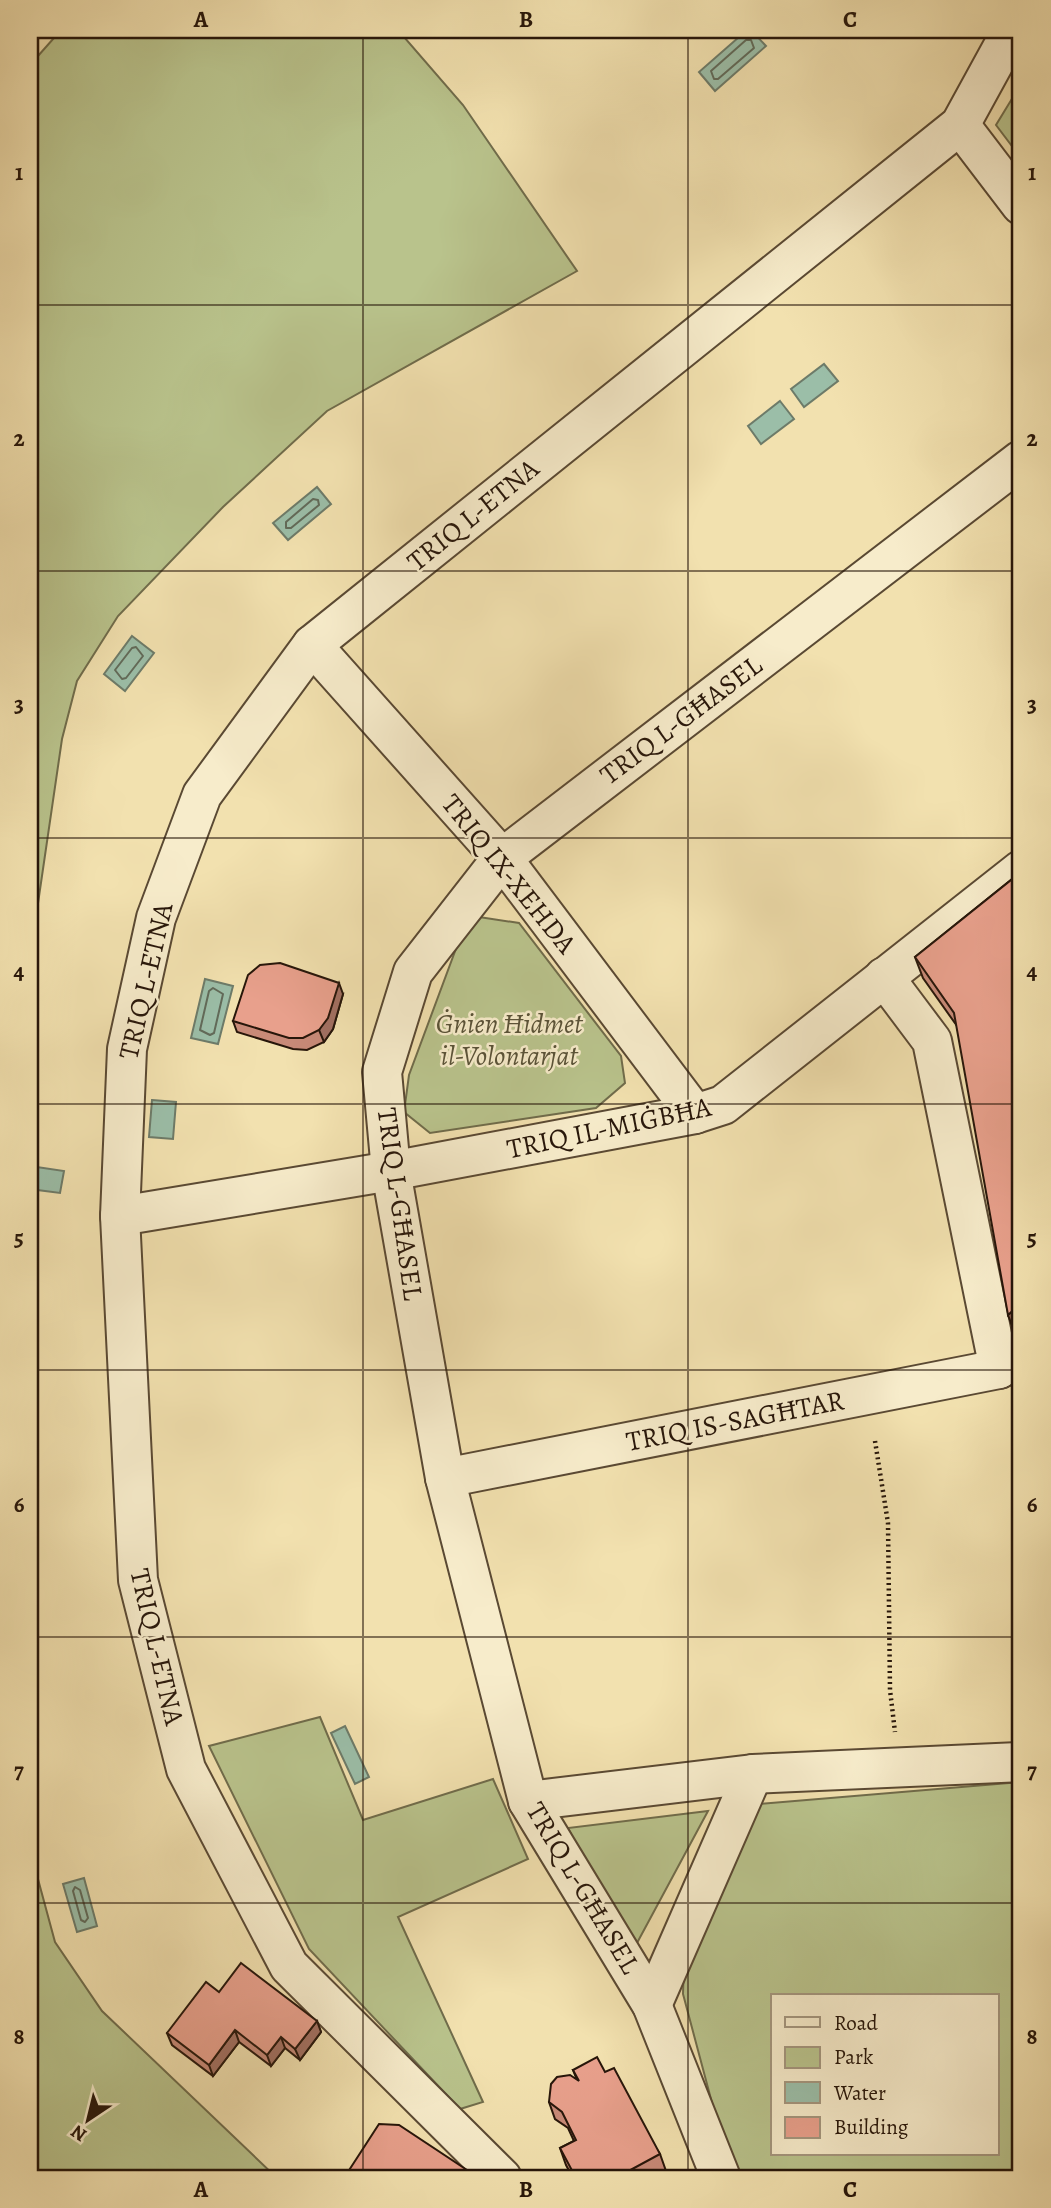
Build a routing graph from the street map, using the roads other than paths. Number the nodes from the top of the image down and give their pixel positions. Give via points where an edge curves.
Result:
1 (1012, 30) edge
2 (960, 125) junction
3 (1021, 205) edge
4 (1021, 460) edge
5 (312, 645) junction
6 (502, 858) junction
7 (1021, 870) edge
8 (884, 977) junction
9 (695, 1114) junction
10 (391, 1171) junction
11 (120, 1216) junction
12 (1010, 1363) edge
13 (445, 1478) junction
14 (1021, 1762) edge
15 (753, 1774) junction
16 (528, 1801) junction
17 (652, 2005) junction
18 (502, 2178) edge
19 (722, 2178) edge

1 - 2 street, TRIQ L-ETNA
2 - 3 street
2 - 5 street, TRIQ L-ETNA
4 - 6 street, TRIQ L-GĦASEL
5 - 6 street, TRIQ IX-XEHDA
5 - 11 street, TRIQ L-ETNA via 202,795 156,918 127,1049
6 - 9 street, TRIQ IX-XEHDA
6 - 10 street, TRIQ L-GĦASEL via 412,972 382,1072
7 - 8 street, TRIQ IL-MIĠBĦA
8 - 9 street, TRIQ IL-MIĠBĦA via 723,1105
8 - 12 street via 932,1041
9 - 10 street, TRIQ IL-MIĠBĦA
10 - 11 street, TRIQ IL-MIĠBĦA
10 - 13 street, TRIQ L-GĦASEL
11 - 18 street, TRIQ L-ETNA via 138,1580 186,1769 289,1966
12 - 13 street, TRIQ IS-SAGĦTAR
13 - 16 street, TRIQ L-GĦASEL
14 - 15 street
15 - 16 street
15 - 17 street
16 - 17 street, TRIQ L-GĦASEL
17 - 19 street, TRIQ L-GĦASEL

